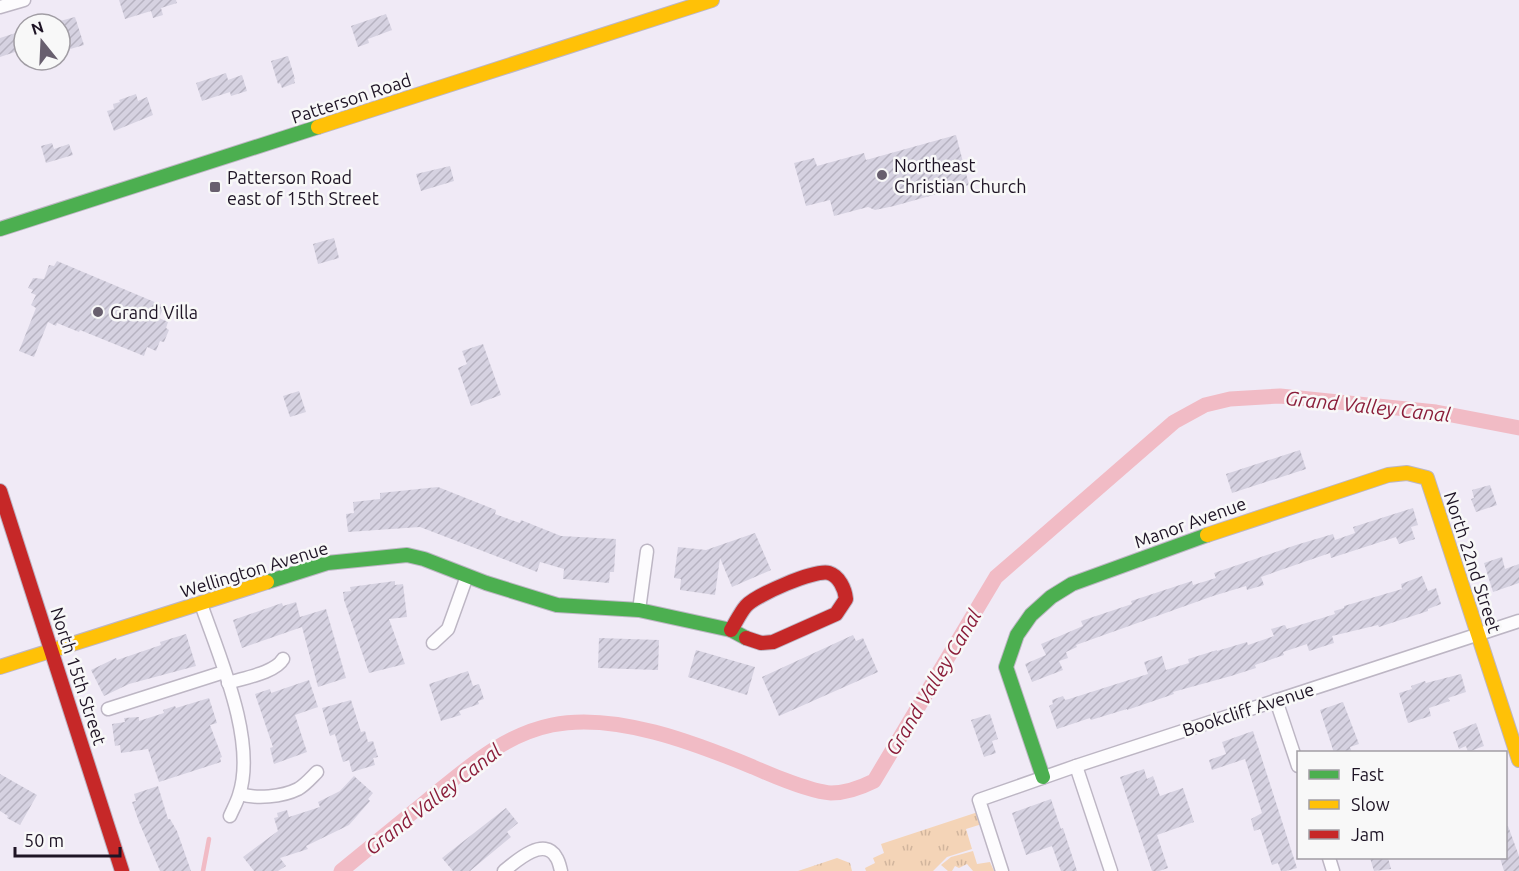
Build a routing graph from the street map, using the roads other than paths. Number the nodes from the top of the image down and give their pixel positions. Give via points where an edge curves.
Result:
1 (24, 0) edge
2 (712, 0) edge
3 (0, 7) edge
4 (0, 229) edge
5 (1427, 478) joint
6 (0, 491) edge
7 (648, 551) dead end
8 (467, 576) junction
9 (201, 604) junction
10 (639, 610) junction
11 (1519, 621) edge
12 (731, 630) junction
13 (1477, 634) junction
14 (433, 643) dead end
15 (52, 651) junction
16 (283, 659) dead end
17 (0, 668) edge
18 (226, 678) junction
19 (1276, 700) junction
20 (108, 709) dead end
21 (1297, 760) edge
22 (1519, 760) edge
23 (1076, 766) junction
24 (317, 772) dead end
25 (1043, 777) junction
26 (240, 794) junction
27 (230, 816) dead end
28 (122, 871) edge
29 (504, 871) edge
30 (561, 871) edge
31 (1002, 871) edge
32 (1111, 871) edge

1 - 3 street
2 - 4 street, Patterson Road
5 - 13 street, North 22nd Street
5 - 25 street, Manor Avenue via 1407,472 1388,475 1233,525 1072,584 1052,597 1031,615 1017,635 1006,667
6 - 15 street, North 15th Street
7 - 10 street
8 - 9 street, Wellington Avenue via 424,559 385,556 327,563
8 - 10 street, Wellington Avenue via 557,605
8 - 14 street via 448,628
9 - 15 street, Wellington Avenue
9 - 18 street
10 - 12 street, Wellington Avenue
11 - 13 street, Bookcliff Avenue
12 - 12 street, Wellington Avenue via 750,640 773,642 836,614 846,599 842,583 827,572 816,573 761,595 747,604
13 - 19 street, Bookcliff Avenue
13 - 22 street, North 22nd Street
15 - 17 street, Wellington Avenue
15 - 28 street, North 15th Street
16 - 18 street via 271,669
18 - 20 street
18 - 26 street via 243,741
19 - 21 street
19 - 23 street, Bookcliff Avenue
23 - 25 street, Bookcliff Avenue
23 - 32 street
24 - 26 street via 298,789 286,793 250,797
25 - 31 street, Bookcliff Avenue via 979,800
26 - 27 street
29 - 30 street via 536,850 549,850 556,856

